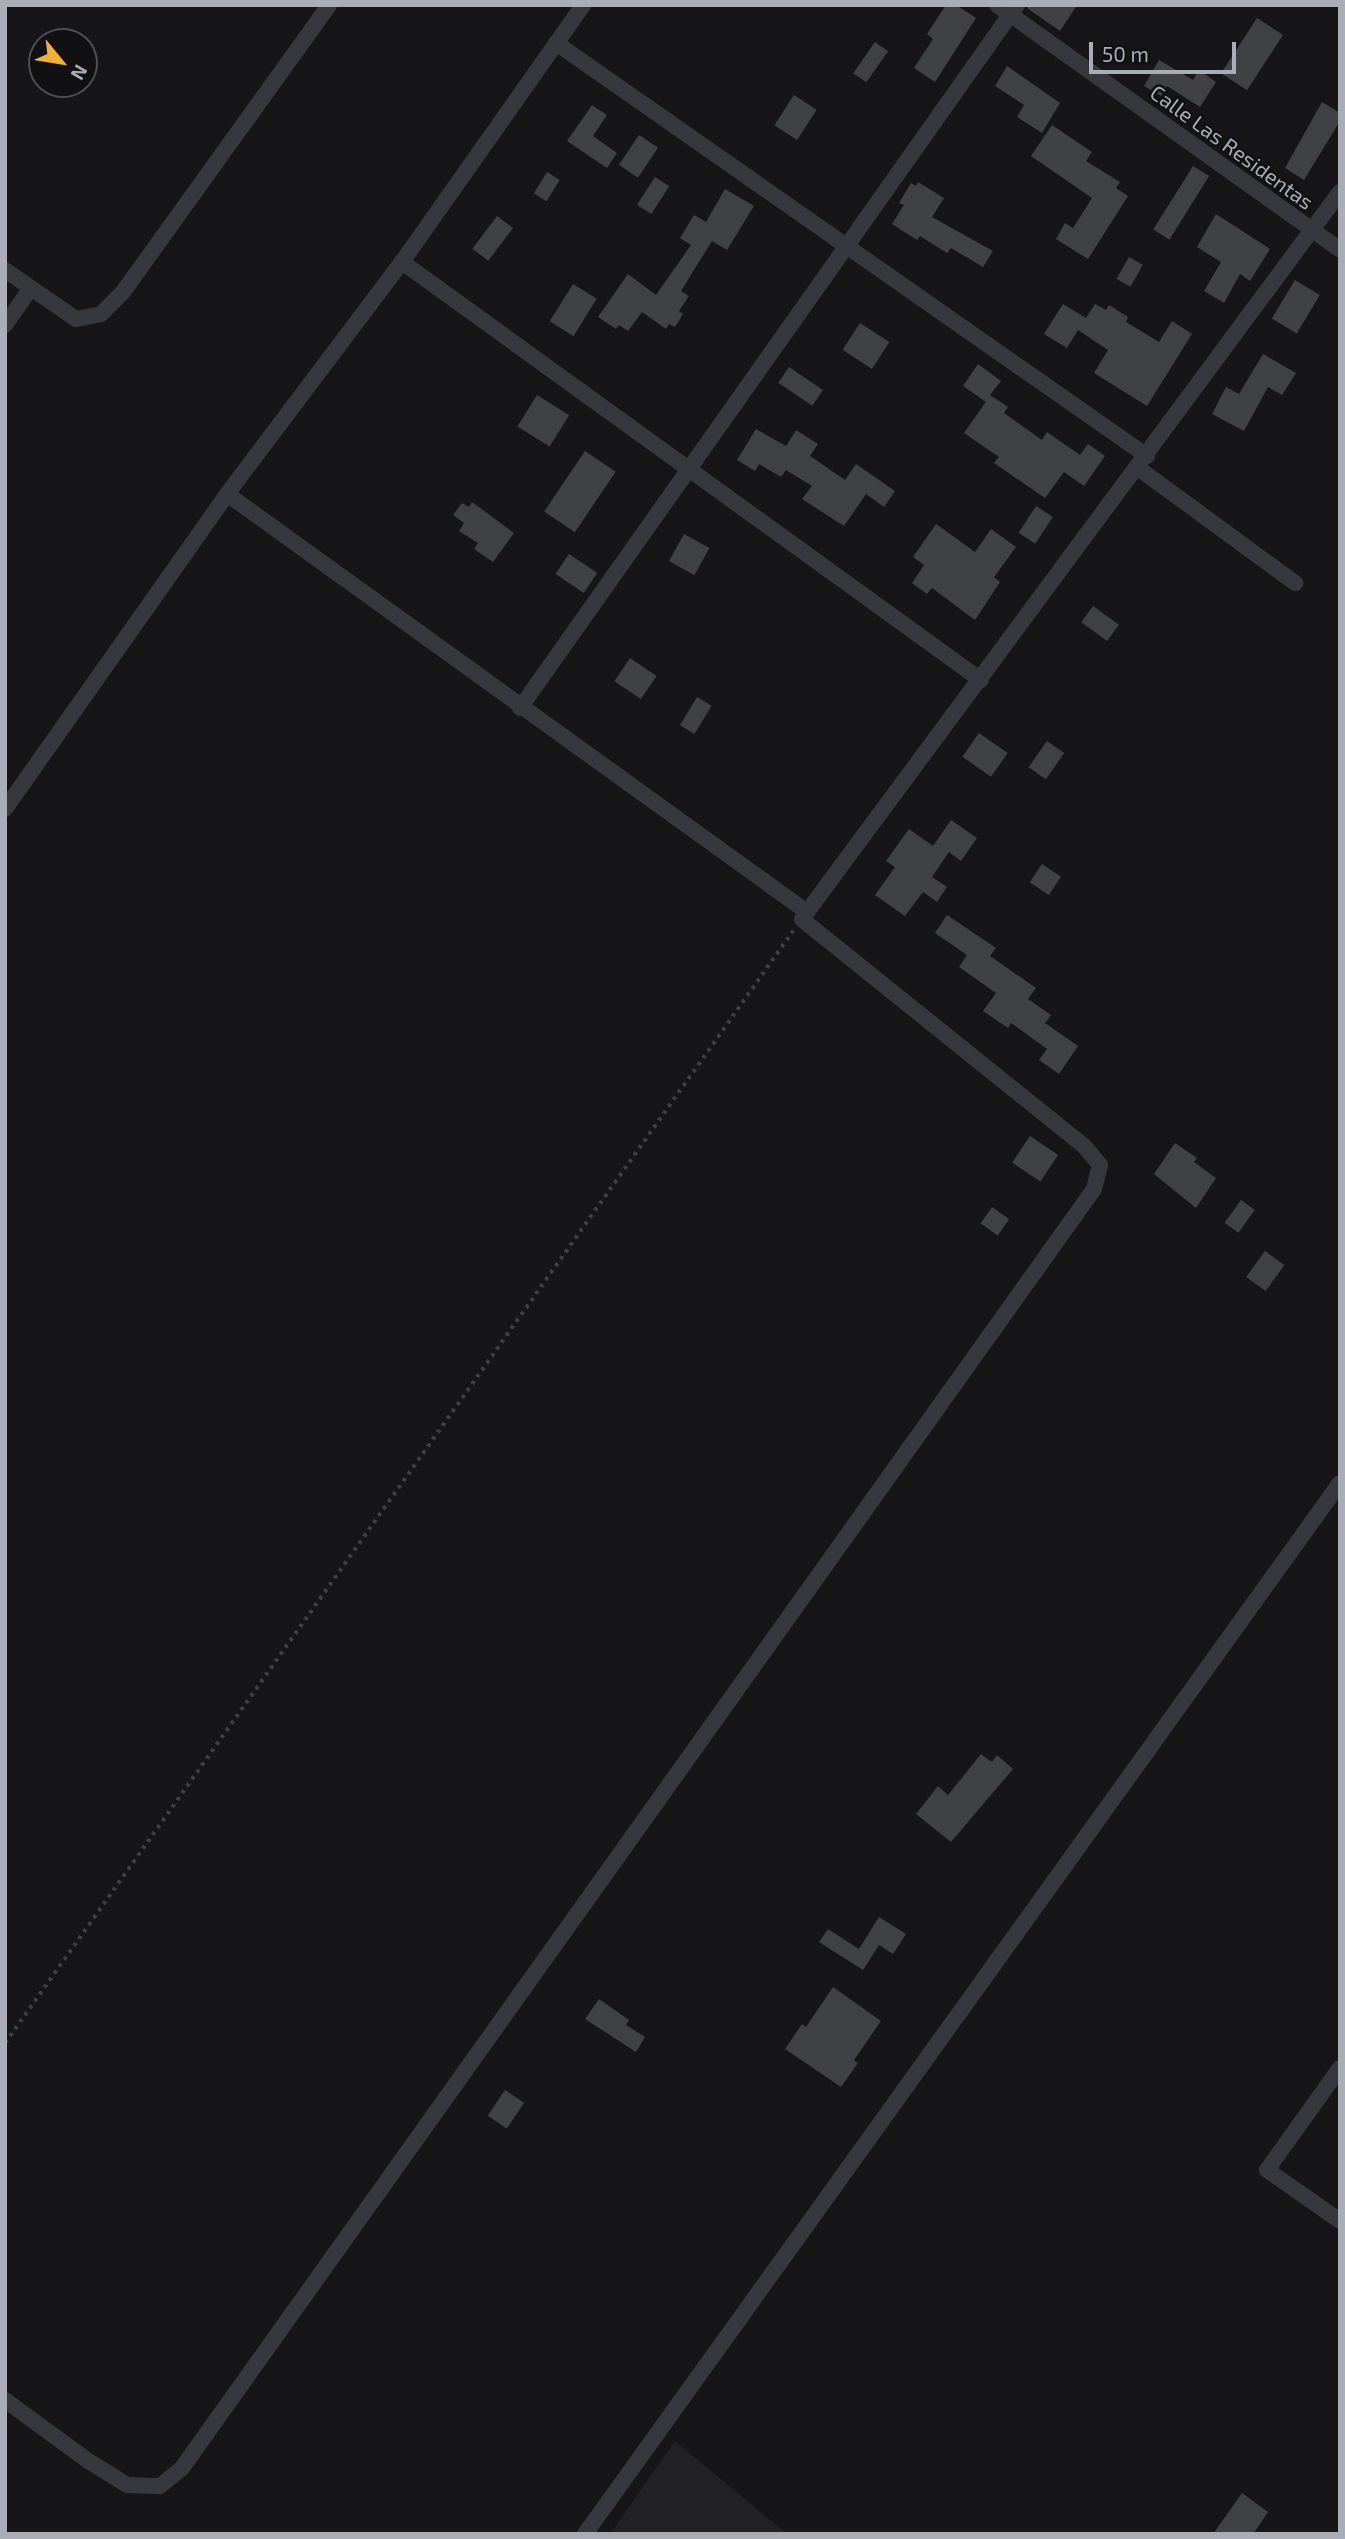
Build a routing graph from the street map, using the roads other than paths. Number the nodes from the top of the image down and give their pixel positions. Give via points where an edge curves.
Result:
1 (329, 5) edge
2 (583, 5) edge
3 (1008, 8) edge
4 (556, 43) junction
5 (1340, 192) edge
6 (1312, 230) junction
7 (847, 247) junction
8 (1340, 250) edge
9 (402, 262) junction
10 (5, 270) edge
11 (31, 288) junction
12 (5, 325) edge
13 (1142, 462) junction
14 (689, 469) junction
15 (227, 494) junction
16 (1295, 583) dead end
17 (981, 680) junction
18 (520, 708) junction
19 (5, 809) edge
20 (802, 919) road end
21 (1340, 1483) edge
22 (1340, 2068) edge
23 (1340, 2221) edge
24 (5, 2400) edge
25 (585, 2534) edge

1 - 11 street via 123,292 101,314 76,319
2 - 4 street
3 - 6 street, Calle Las Residentas
3 - 7 street
4 - 7 street
4 - 9 street
5 - 6 street
6 - 8 street, Calle Las Residentas
6 - 13 street
7 - 13 street
7 - 14 street
9 - 14 street
9 - 15 street
10 - 11 street
11 - 12 street
13 - 16 street
13 - 17 street
14 - 17 street
14 - 18 street
15 - 18 street
15 - 19 street
17 - 18 street via 807,912
20 - 24 street via 1084,1146 1100,1166 1094,1189 182,2468 160,2486 127,2485
21 - 25 street
22 - 23 street via 1267,2170

